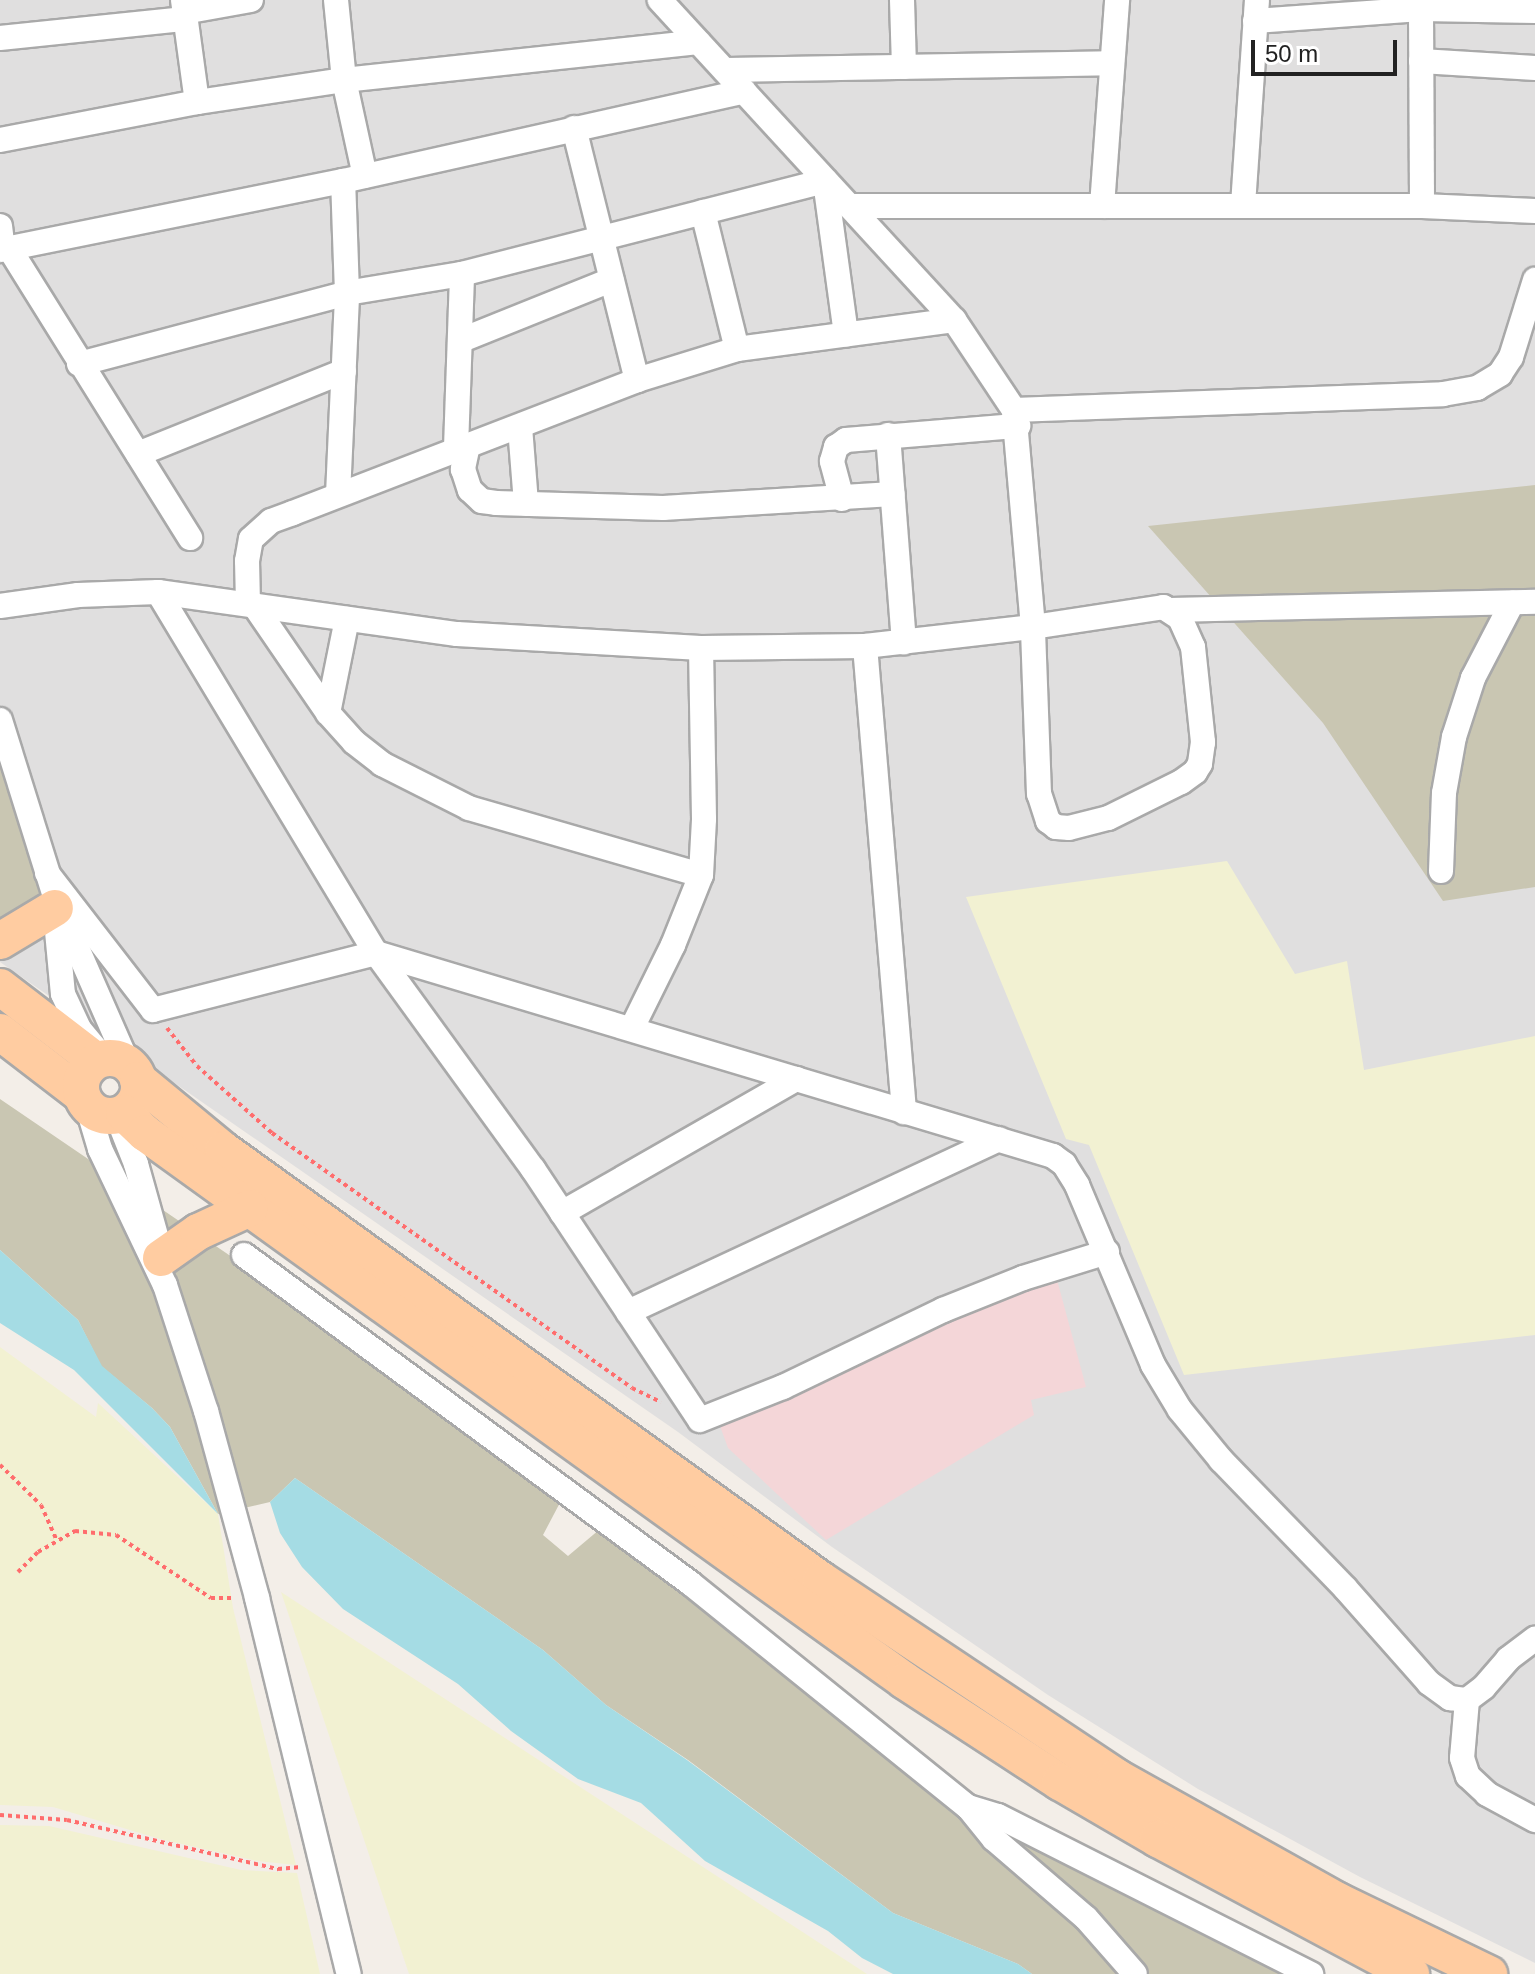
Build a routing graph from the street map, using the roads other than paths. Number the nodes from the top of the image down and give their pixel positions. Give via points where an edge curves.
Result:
1 (251, 0) edge
2 (336, 0) edge
3 (660, 0) edge
4 (902, 0) edge
5 (1117, 0) edge
6 (1421, 9) junction
7 (184, 10) edge
8 (1256, 11) edge
9 (1535, 11) edge
10 (0, 38) edge
11 (698, 42) junction
12 (1421, 61) junction
13 (1112, 63) junction
14 (904, 67) junction
15 (1535, 68) edge
16 (725, 70) junction
17 (344, 80) junction
18 (744, 91) junction
19 (197, 102) junction
20 (574, 128) junction
21 (0, 140) edge
22 (354, 179) junction
23 (825, 181) junction
24 (1243, 205) junction
25 (849, 206) junction
26 (1102, 206) junction
27 (1422, 206) junction
28 (1535, 211) edge
29 (703, 212) junction
30 (601, 240) junction
31 (3, 243) edge
32 (462, 274) junction
33 (611, 280) junction
34 (1535, 280) edge
35 (347, 293) junction
36 (954, 320) junction
37 (846, 335) junction
38 (462, 340) junction
39 (737, 349) junction
40 (79, 364) junction
41 (344, 371) junction
42 (637, 380) junction
43 (1016, 418) junction
44 (520, 427) junction
45 (888, 435) junction
46 (462, 447) junction
47 (138, 454) junction
48 (893, 494) junction
49 (338, 495) junction
50 (842, 499) junction
51 (526, 504) junction
52 (190, 538) dead end
53 (158, 592) junction
54 (1523, 602) edge
55 (251, 605) junction
56 (0, 606) edge
57 (1171, 610) junction
58 (347, 619) junction
59 (1033, 627) junction
60 (904, 642) junction
61 (865, 646) junction
62 (701, 648) junction
63 (328, 713) junction
64 (0, 720) edge
65 (1441, 871) dead end
66 (47, 873) junction
67 (701, 875) junction
68 (56, 904) junction
69 (0, 941) edge
70 (376, 953) junction
71 (0, 987) edge
72 (632, 1028) junction
73 (0, 1032) edge
74 (116, 1066) junction
75 (796, 1079) junction
76 (102, 1107) junction
77 (904, 1112) junction
78 (999, 1139) junction
79 (250, 1208) junction
80 (562, 1213) junction
81 (1107, 1252) junction
82 (244, 1255) dead end
83 (163, 1271) junction
84 (628, 1312) junction
85 (1535, 1639) edge
86 (1467, 1700) junction
87 (968, 1807) junction
88 (1535, 1820) edge
89 (349, 1974) edge
90 (1135, 1974) edge
91 (1311, 1974) edge
92 (1411, 1974) edge
93 (1489, 1974) edge

1 - 7 street
2 - 17 street
3 - 11 street
4 - 14 street
5 - 13 street
6 - 8 street
6 - 9 street
6 - 12 street
7 - 10 street
7 - 19 street
8 - 24 street
11 - 16 street
11 - 17 street
12 - 15 street
12 - 27 street
13 - 14 street
13 - 26 street
14 - 16 street
16 - 18 street
17 - 19 street
17 - 22 street
18 - 20 street
18 - 23 street
19 - 21 street
20 - 22 street
20 - 30 street
22 - 31 street
22 - 35 street
23 - 25 street
23 - 29 street
23 - 37 street
24 - 26 street
24 - 27 street
25 - 26 street
25 - 36 street
27 - 28 street
29 - 30 street
29 - 39 street
30 - 32 street
30 - 33 street
31 - 40 street
32 - 35 street
32 - 38 street
33 - 38 street
33 - 42 street
34 - 43 street via 1511,357 1496,378 1477,388
35 - 40 street
35 - 41 street
36 - 37 street
36 - 43 street
37 - 39 street
38 - 46 street
39 - 42 street
40 - 47 street
41 - 47 street
41 - 49 street
42 - 44 street
43 - 45 street
43 - 59 street
44 - 46 street
44 - 51 street
45 - 48 street
45 - 50 street via 846,440 836,447 832,461
46 - 49 street
46 - 51 street via 463,469 475,496
47 - 52 street
48 - 50 street
48 - 60 street
49 - 55 street via 271,521 251,539
50 - 51 street via 663,508
53 - 55 street
53 - 56 street via 78,595
53 - 70 street
54 - 57 street
54 - 65 street via 1473,678 1454,737 1444,793
55 - 58 street
55 - 63 street
57 - 59 street via 1153,606
57 - 59 street via 1193,647 1203,742 1200,764 1160,793 1108,818 1069,828 1052,825 1041,807
58 - 62 street via 457,634
58 - 63 street
59 - 60 street
60 - 61 street
61 - 62 street
61 - 77 street
62 - 67 street
63 - 67 street via 382,764 432,792 469,808
64 - 66 street
66 - 68 street
66 - 70 street via 153,1010
67 - 72 street
68 - 69 main road
68 - 74 street
70 - 72 street
70 - 80 street
71 - 74 main road
72 - 75 street
73 - 76 main road
74 - 76 main road via 84,1073
74 - 76 main road via 135,1102
74 - 93 main road via 223,1150 821,1580 1116,1777 1338,1901
75 - 77 street
75 - 80 street
76 - 79 main road
76 - 83 street via 100,1149
77 - 78 street
78 - 81 street via 1044,1151 1064,1164
78 - 84 street
79 - 83 main road via 198,1232
79 - 92 main road via 976,1728 1158,1839
80 - 84 street
81 - 84 street via 943,1310 783,1387 700,1420
81 - 86 street via 1161,1382 1203,1440 1429,1683 1450,1698
82 - 87 street via 702,1592
83 - 89 street via 257,1598
85 - 86 street
86 - 88 street via 1462,1758 1468,1776 1487,1794
87 - 90 street via 994,1839 1086,1918
87 - 91 street via 998,1816

